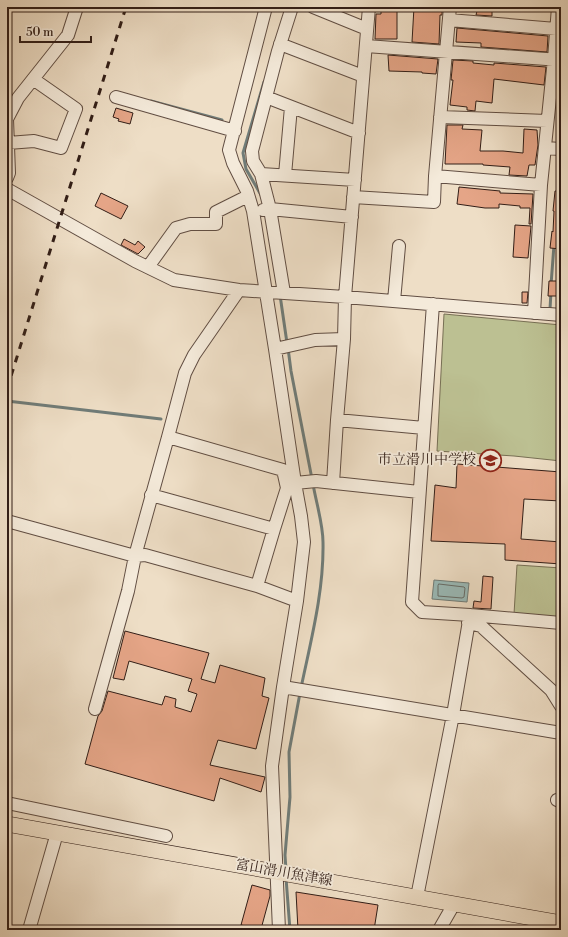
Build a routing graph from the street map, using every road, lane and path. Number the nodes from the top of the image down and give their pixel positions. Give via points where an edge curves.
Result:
1 (77, 7) edge
2 (266, 7) edge
3 (292, 7) edge
4 (313, 7) edge
5 (369, 7) edge
6 (450, 7) edge
7 (558, 7) edge
8 (449, 20) junction
9 (367, 29) junction
10 (556, 29) junction
11 (280, 44) junction
12 (366, 46) junction
13 (446, 51) junction
14 (558, 59) edge
15 (363, 76) junction
16 (33, 79) junction
17 (116, 97) dead end
18 (266, 98) junction
19 (291, 107) junction
20 (440, 117) junction
21 (547, 121) junction
22 (235, 131) junction
23 (359, 133) junction
24 (8, 143) junction
25 (544, 148) junction
26 (561, 149) edge
27 (261, 174) junction
28 (285, 175) junction
29 (435, 176) junction
30 (7, 178) edge
31 (355, 180) junction
32 (541, 184) junction
33 (7, 189) edge
34 (248, 196) junction
35 (353, 197) junction
36 (270, 209) junction
37 (252, 210) junction
38 (352, 217) junction
39 (399, 246) dead end
40 (148, 267) junction
41 (238, 290) junction
42 (267, 292) junction
43 (284, 293) junction
44 (345, 297) junction
45 (394, 301) junction
46 (433, 304) junction
47 (534, 313) junction
48 (561, 315) edge
49 (344, 339) junction
50 (275, 348) junction
51 (337, 420) junction
52 (424, 428) junction
53 (168, 437) junction
54 (295, 483) junction
55 (333, 483) junction
56 (419, 492) junction
57 (152, 495) junction
58 (7, 521) edge
59 (274, 529) junction
60 (135, 556) junction
61 (257, 586) junction
62 (297, 601) junction
63 (469, 619) junction
64 (561, 623) edge
65 (282, 688) junction
66 (559, 701) edge
67 (95, 709) dead end
68 (453, 715) junction
69 (561, 732) edge
70 (7, 803) edge
71 (7, 824) edge
72 (57, 832) junction
73 (166, 836) dead end
74 (276, 871) junction
75 (417, 897) junction
76 (454, 904) junction
77 (561, 923) edge
78 (29, 930) edge
79 (279, 930) edge
80 (439, 930) edge

1 - 16 street via 68,35
2 - 22 street
3 - 11 street
4 - 9 street
5 - 9 street
6 - 8 street
7 - 10 street
8 - 10 street
8 - 13 street
9 - 12 street
10 - 14 street
11 - 15 street
11 - 18 street
12 - 13 street
12 - 15 street
13 - 14 street
13 - 20 street
14 - 21 street
15 - 23 street
16 - 24 street via 18,98 7,119
16 - 24 street via 76,109 61,148 34,141
17 - 22 street
18 - 19 street
18 - 27 street via 252,151 253,161
19 - 23 street
19 - 28 street
20 - 21 street
20 - 29 street
21 - 25 street
22 - 34 street via 230,150
23 - 31 street
24 - 30 street
25 - 26 street
25 - 32 street
27 - 28 street
27 - 36 street
28 - 31 street
29 - 32 street
29 - 35 street via 434,202
31 - 35 street
32 - 47 street
33 - 40 street
34 - 37 street
34 - 40 street via 216,212 216,224 190,224 176,228
35 - 38 street
36 - 37 street
36 - 38 street
36 - 43 street
37 - 42 street
38 - 44 street
39 - 45 street
40 - 41 street via 174,280
41 - 42 street
41 - 53 street via 194,355 185,373
42 - 43 street
42 - 50 street
43 - 44 street
44 - 45 street
44 - 49 street
45 - 46 street
46 - 47 street
46 - 52 street
47 - 48 street
49 - 50 street via 315,340
49 - 51 street
50 - 54 street
51 - 52 street
51 - 55 street
52 - 56 street
53 - 57 street
53 - 59 street via 283,470 287,488
54 - 55 street
54 - 62 street via 304,542
55 - 56 street
56 - 63 street via 412,602 422,612
57 - 59 street
57 - 60 street
58 - 60 street
59 - 61 street
60 - 61 street via 145,555
60 - 67 street via 128,591
61 - 62 street
62 - 65 street
63 - 64 street
63 - 66 street via 481,626 551,690
63 - 68 street
65 - 68 street
65 - 74 street via 272,766
68 - 69 street
68 - 75 street
70 - 73 street
71 - 72 main road, 富山滑川魚津線
72 - 74 main road, 富山滑川魚津線
72 - 78 street
74 - 75 main road, 富山滑川魚津線
74 - 79 street
75 - 76 main road, 富山滑川魚津線
76 - 77 main road, 富山滑川魚津線
76 - 80 street

